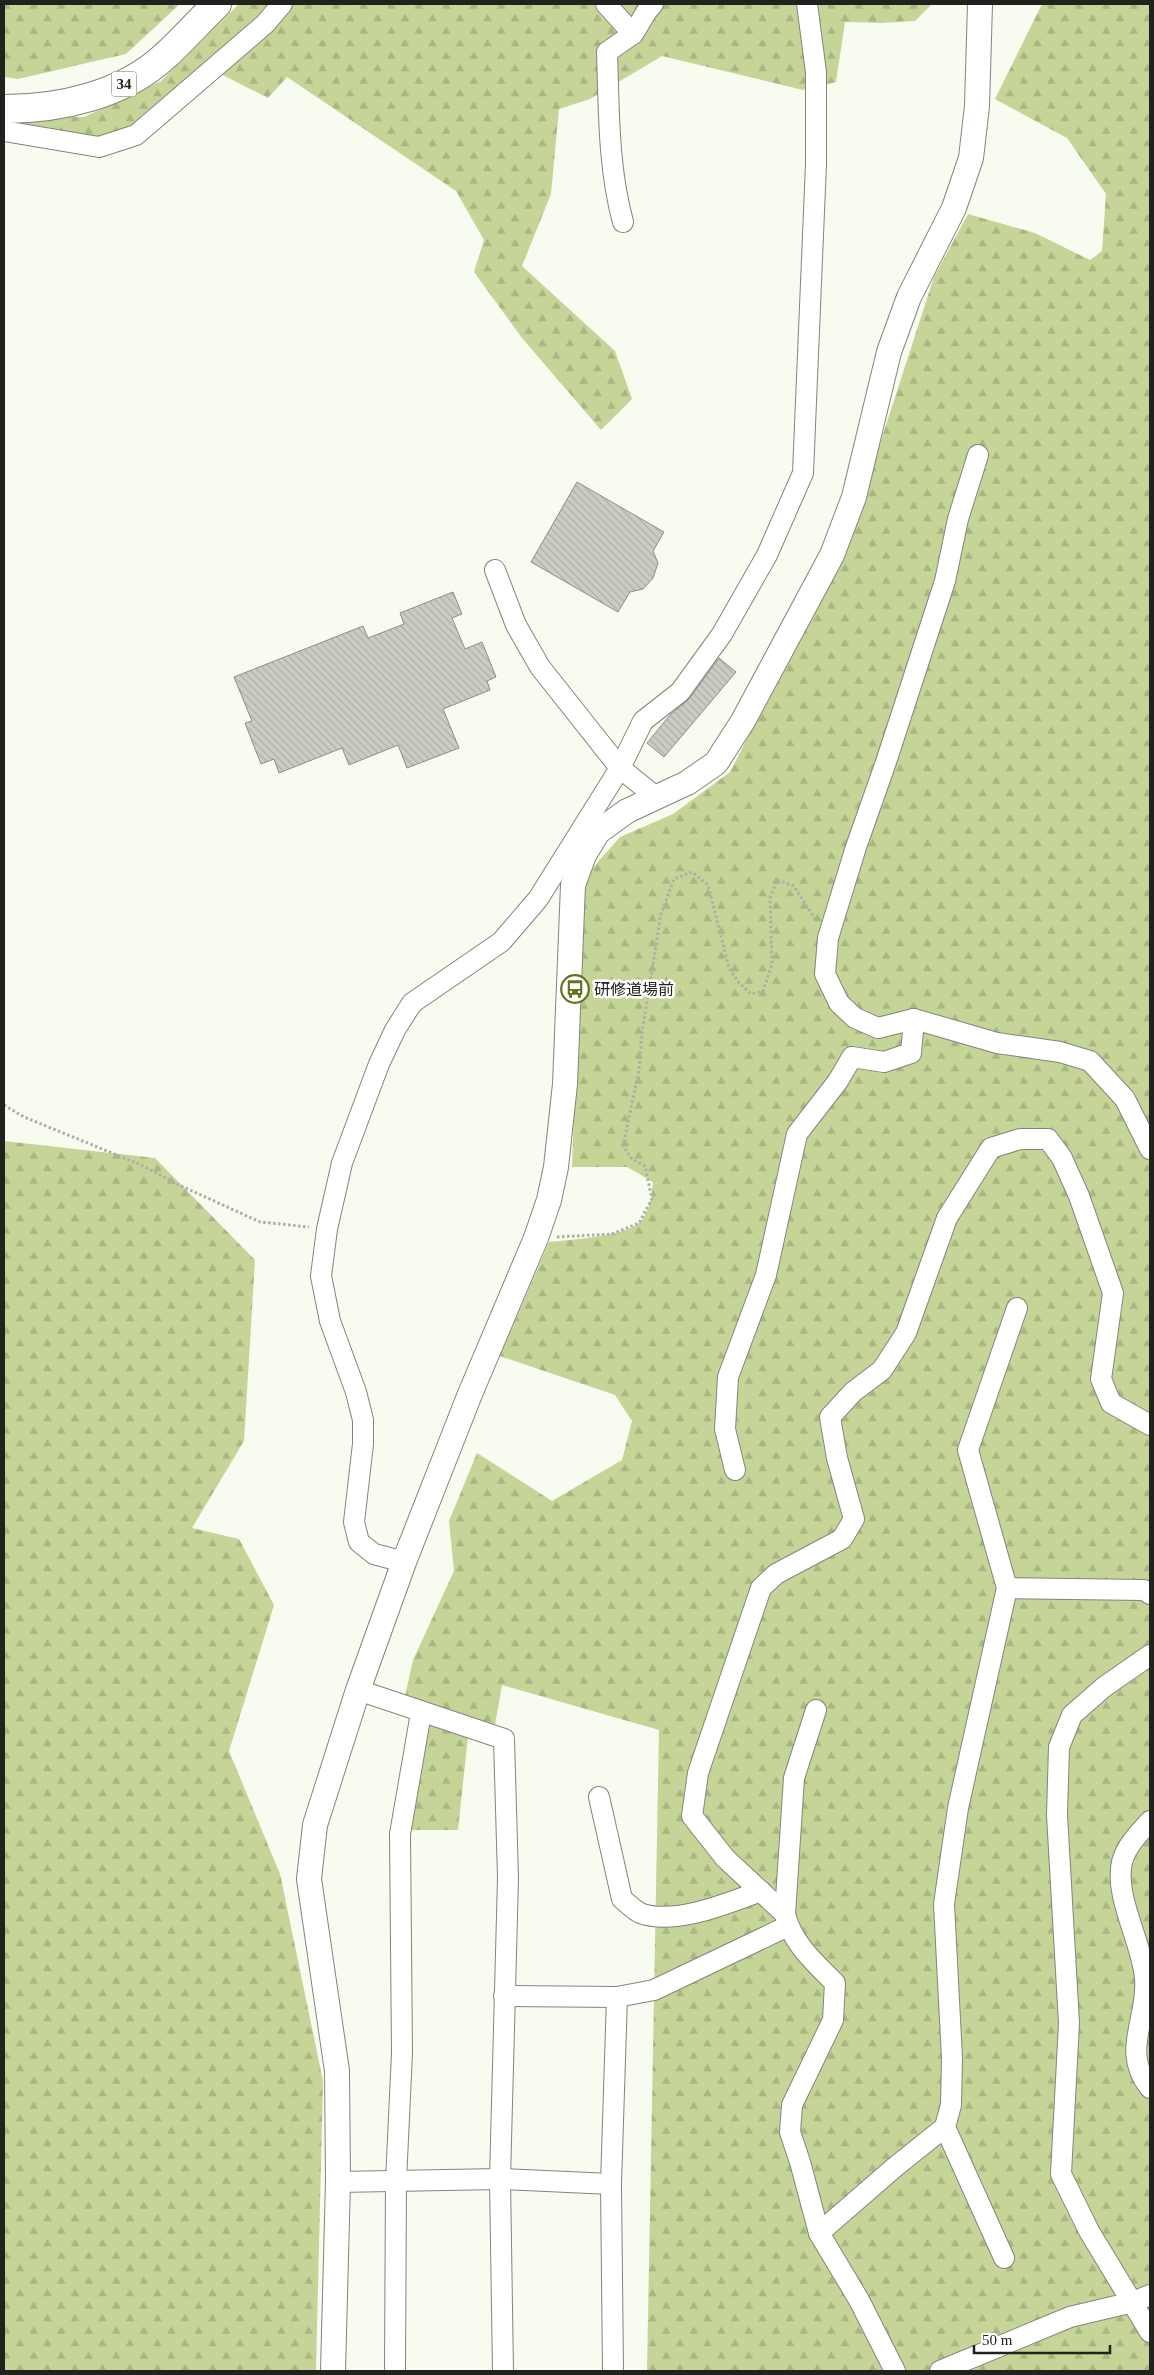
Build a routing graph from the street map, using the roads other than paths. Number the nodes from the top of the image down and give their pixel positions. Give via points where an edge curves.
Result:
1 (216, 4) edge
2 (282, 4) edge
3 (606, 4) edge
4 (653, 4) edge
5 (807, 4) edge
6 (980, 4) edge
7 (633, 34) junction
8 (4, 109) edge
9 (4, 131) edge
10 (623, 222) dead end
11 (978, 455) dead end
12 (496, 570) dead end
13 (620, 768) junction
14 (656, 797) junction
15 (914, 1019) junction
16 (1150, 1149) edge
17 (1017, 1308) dead end
18 (1150, 1425) edge
19 (735, 1470) dead end
20 (404, 1562) junction
21 (1008, 1588) junction
22 (1150, 1594) edge
23 (1150, 1655) edge
24 (358, 1690) junction
25 (816, 1710) dead end
26 (421, 1713) junction
27 (599, 1797) dead end
28 (1150, 1821) edge
29 (761, 1891) junction
30 (787, 1920) junction
31 (504, 1996) junction
32 (617, 1998) junction
33 (1150, 2088) edge
34 (945, 2127) junction
35 (500, 2179) junction
36 (396, 2181) junction
37 (338, 2182) junction
38 (612, 2184) junction
39 (819, 2233) junction
40 (1004, 2258) dead end
41 (1142, 2298) edge
42 (1150, 2332) edge
43 (333, 2371) edge
44 (395, 2371) edge
45 (503, 2371) edge
46 (613, 2371) edge
47 (895, 2371) edge
48 (940, 2371) edge

1 - 8 main road, 34 via 164,57 128,82 80,99 31,109
2 - 9 street via 265,24 136,135 99,147
3 - 7 street
4 - 7 street
5 - 13 street via 816,72 816,164 803,473 767,555 722,634 680,692 643,721
6 - 14 street via 971,158 954,208 909,297 889,352 854,497 832,555 743,721 716,763 687,783
7 - 10 street via 607,52 615,192
11 - 15 street via 958,519 945,581 828,938 825,974 839,1003 855,1018 878,1028
12 - 13 street via 516,625 540,667
13 - 14 street
13 - 20 street via 538,899 501,942 412,1003 394,1030 379,1064 342,1163 327,1229 321,1276 330,1321 363,1420 354,1522 359,1542 374,1554
14 - 20 street via 598,832 584,855 573,885 565,1084 549,1200
15 - 16 street via 997,1043 1060,1052 1090,1061 1126,1099
15 - 19 street via 911,1053 884,1062 852,1057 838,1081 796,1134 766,1275 728,1377 725,1429
17 - 21 street via 968,1450
18 - 29 street via 1112,1403 1101,1379 1113,1294 1079,1196 1062,1158 1048,1139 1020,1139 991,1148 947,1218 906,1333 882,1370 853,1392 830,1417 837,1458 854,1519 842,1539 776,1574 761,1588 698,1773 692,1816 725,1858
20 - 24 street
21 - 22 street via 1144,1590
21 - 34 street via 958,1808 944,1904 952,2058 951,2105
23 - 41 street via 1104,1687 1072,1715 1059,1747 1057,1815 1069,2023 1061,2174 1089,2231
24 - 26 street
24 - 37 street via 314,1825 309,1880 337,2070
25 - 30 street via 794,1778
26 - 31 street via 504,1739 508,1878
26 - 36 street via 400,1834 402,2053
27 - 29 street via 622,1899 639,1913 659,1917 705,1911
28 - 33 street via 1135,1837 1122,1862 1122,1886 1146,1980 1144,2008 1136,2038 1142,2078
29 - 30 street
30 - 32 street via 654,1990
30 - 39 street via 806,1953 835,1983 833,2020 792,2105 790,2132
31 - 32 street
31 - 35 street
32 - 38 street
34 - 39 street
34 - 40 street
35 - 36 street
35 - 38 street
35 - 45 street
36 - 37 street
36 - 44 street
37 - 43 street
38 - 46 street
39 - 47 street via 859,2300
41 - 42 street
41 - 48 street via 1070,2316

